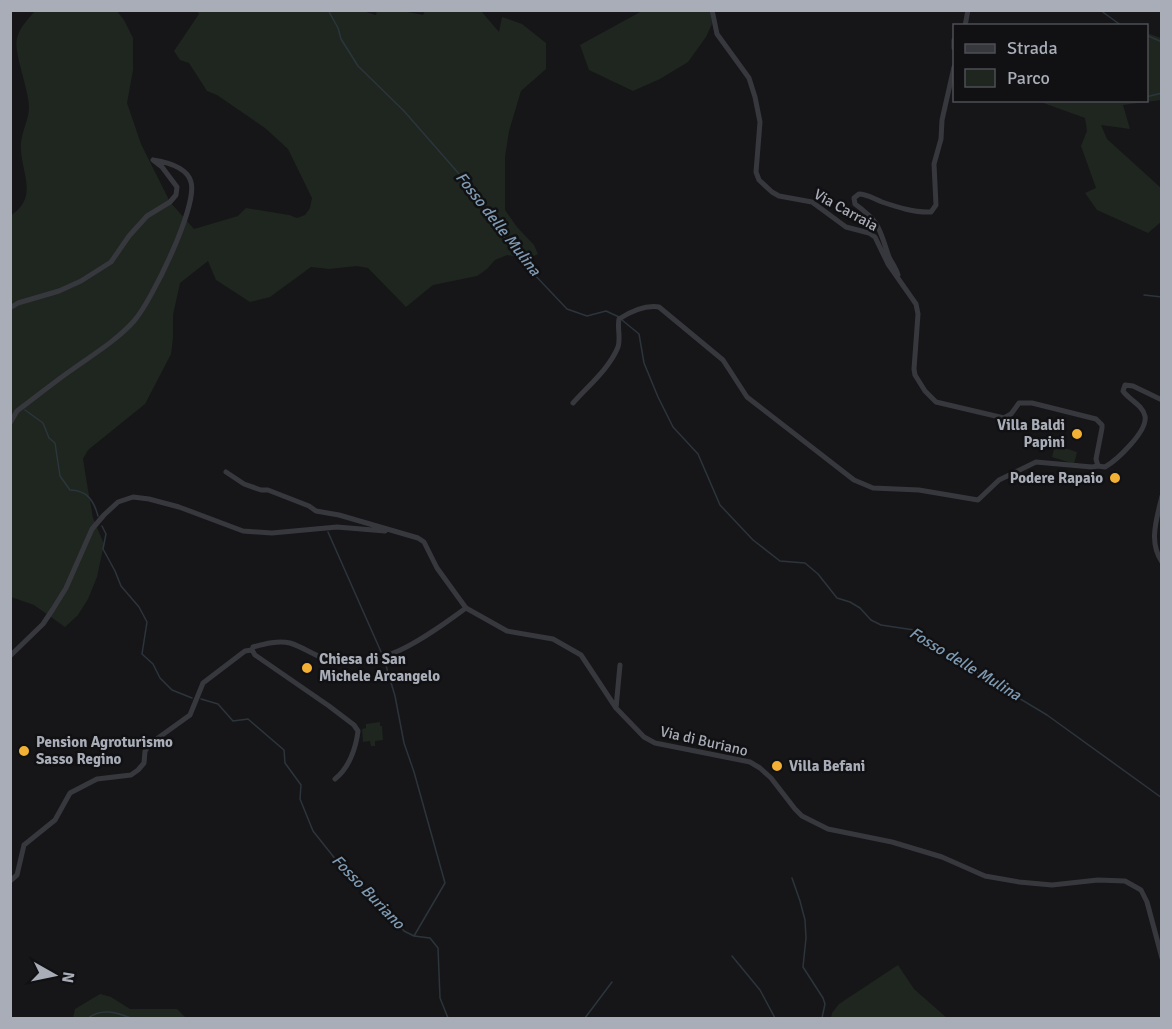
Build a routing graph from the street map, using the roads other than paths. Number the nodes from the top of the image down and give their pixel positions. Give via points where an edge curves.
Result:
1 (712, 10) edge
2 (953, 71) edge
3 (899, 279) junction
4 (10, 308) edge
5 (1161, 400) edge
6 (573, 403) dead end
7 (10, 423) edge
8 (1098, 466) junction
9 (226, 472) dead end
10 (1161, 496) edge
11 (390, 530) junction
12 (1161, 562) edge
13 (466, 608) junction
14 (252, 650) junction
15 (10, 656) edge
16 (620, 665) dead end
17 (616, 708) junction
18 (335, 779) dead end
19 (10, 881) edge
20 (1161, 958) edge

1 - 3 street, Via Carraia via 717,34 749,78 755,97 759,180 779,196 812,202 846,227 875,237
2 - 3 street via 934,164 936,205 931,212 922,213 863,194 854,198 855,204 872,216 881,230
3 - 8 street, Via Carraia via 916,304 918,314 915,375 936,402 1004,418 1019,403 1032,402 1096,419 1102,425
4 - 7 street via 93,275 111,262 147,216 170,202 177,188 153,160 172,164 184,172 191,182 191,198 178,239 146,306 121,334 17,411
5 - 8 street via 1125,386 1125,394 1140,406 1145,416 1144,428 1112,463
6 - 8 street via 619,345 619,318 659,307 723,360 747,397 854,480 873,488 919,490 978,500 999,480 1036,462
9 - 11 street, Via di Buriano via 244,484 316,511
10 - 12 street via 1154,546
11 - 13 street, Via di Buriano via 424,542
11 - 15 street via 337,527 272,533 243,531 179,507 133,497 118,502 92,529 53,609
13 - 14 street via 422,639 395,652 348,665 289,643 253,646
13 - 17 street, Via di Buriano via 507,631 541,635 567,645 581,655
14 - 18 street via 358,731 352,754
14 - 19 street via 245,651 203,683 190,715 151,743 138,770 131,775 97,779 70,793 55,820 24,845 17,875
16 - 17 street
17 - 20 street, Via di Buriano via 655,743 750,762 779,787 802,816 828,830 892,842 1001,879 1052,885 1125,881 1141,890 1147,902

